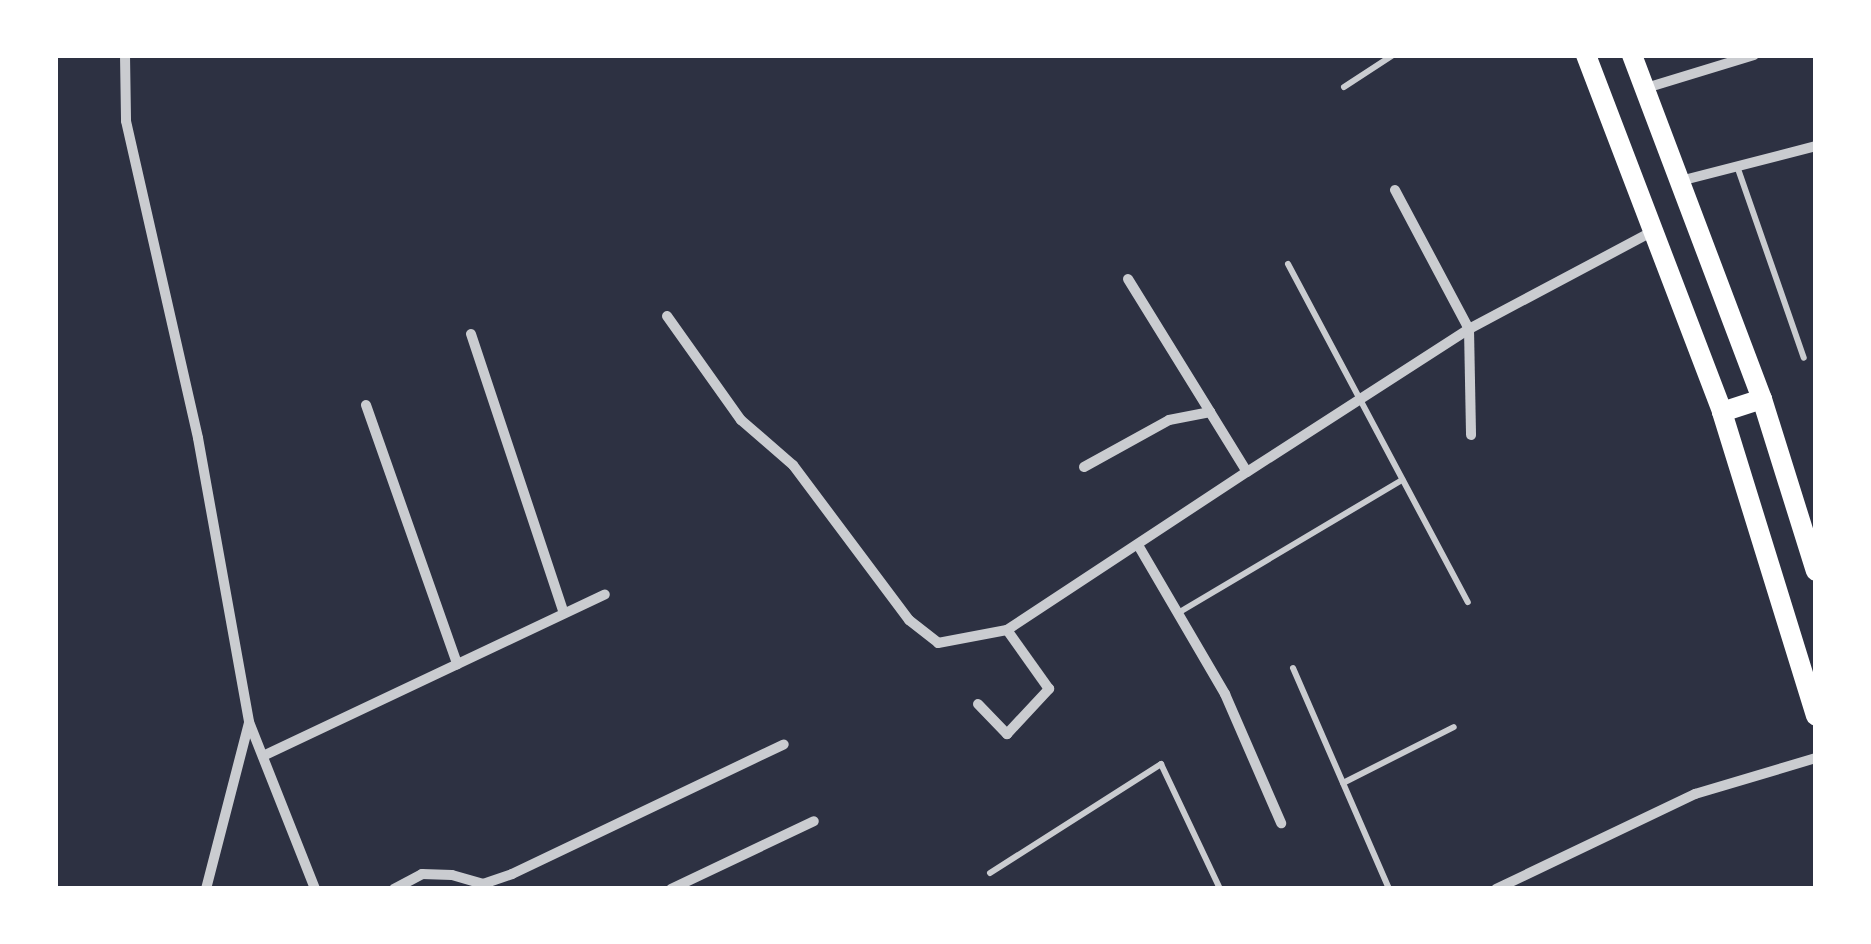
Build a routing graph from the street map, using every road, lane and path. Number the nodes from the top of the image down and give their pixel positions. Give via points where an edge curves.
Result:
1 (124, 55) edge
2 (1392, 55) edge
3 (1586, 55) edge
4 (1632, 55) edge
5 (1754, 55) edge
6 (1344, 87) dead end
7 (1646, 88) junction
8 (1816, 146) edge
9 (1738, 166) junction
10 (1680, 181) junction
11 (1395, 190) dead end
12 (1656, 230) junction
13 (1288, 264) dead end
14 (1128, 279) dead end
15 (667, 316) dead end
16 (1469, 329) junction
17 (472, 334) dead end
18 (1804, 358) dead end
19 (1762, 399) junction
20 (1360, 402) junction
21 (366, 405) dead end
22 (1210, 412) junction
23 (1722, 412) junction
24 (1471, 435) dead end
25 (1084, 467) dead end
26 (1247, 472) junction
27 (1402, 480) junction
28 (1138, 545) junction
29 (1816, 571) edge
30 (605, 594) dead end
31 (1468, 602) dead end
32 (1177, 613) junction
33 (564, 614) junction
34 (1007, 630) junction
35 (458, 664) junction
36 (1293, 668) dead end
37 (978, 704) dead end
38 (1816, 716) edge
39 (249, 722) junction
40 (1454, 727) dead end
41 (784, 744) dead end
42 (264, 756) junction
43 (1816, 758) edge
44 (1343, 783) junction
45 (814, 821) dead end
46 (1281, 823) dead end
47 (990, 873) dead end
48 (206, 889) edge
49 (315, 889) edge
50 (394, 889) edge
51 (671, 889) edge
52 (1220, 889) edge
53 (1389, 889) edge
54 (1496, 889) edge

1 - 39 street via 126,121 198,438
2 - 6 lane
3 - 12 main road
4 - 7 main road
5 - 7 street
7 - 10 main road
8 - 9 street
9 - 10 street
9 - 18 lane
10 - 19 main road
11 - 16 street
12 - 16 street
12 - 23 main road
13 - 20 lane
14 - 22 street
15 - 34 street via 741,420 793,465 910,620 938,642
16 - 20 street
16 - 24 street
17 - 33 street
19 - 23 main road
19 - 29 main road
20 - 26 street
20 - 27 lane
21 - 35 street
22 - 25 street via 1168,420
22 - 26 street
23 - 38 main road
26 - 28 street
27 - 31 lane
27 - 32 lane
28 - 32 street
28 - 34 street
30 - 33 street
32 - 46 street via 1224,694
33 - 35 street
34 - 37 street via 1049,689 1007,734
35 - 42 street
36 - 44 lane
39 - 42 street
39 - 48 street
40 - 44 lane
41 - 50 street via 512,874 483,884 422,874
42 - 49 street
43 - 54 street via 1696,794
44 - 53 lane
45 - 51 street
47 - 52 lane via 1162,764

